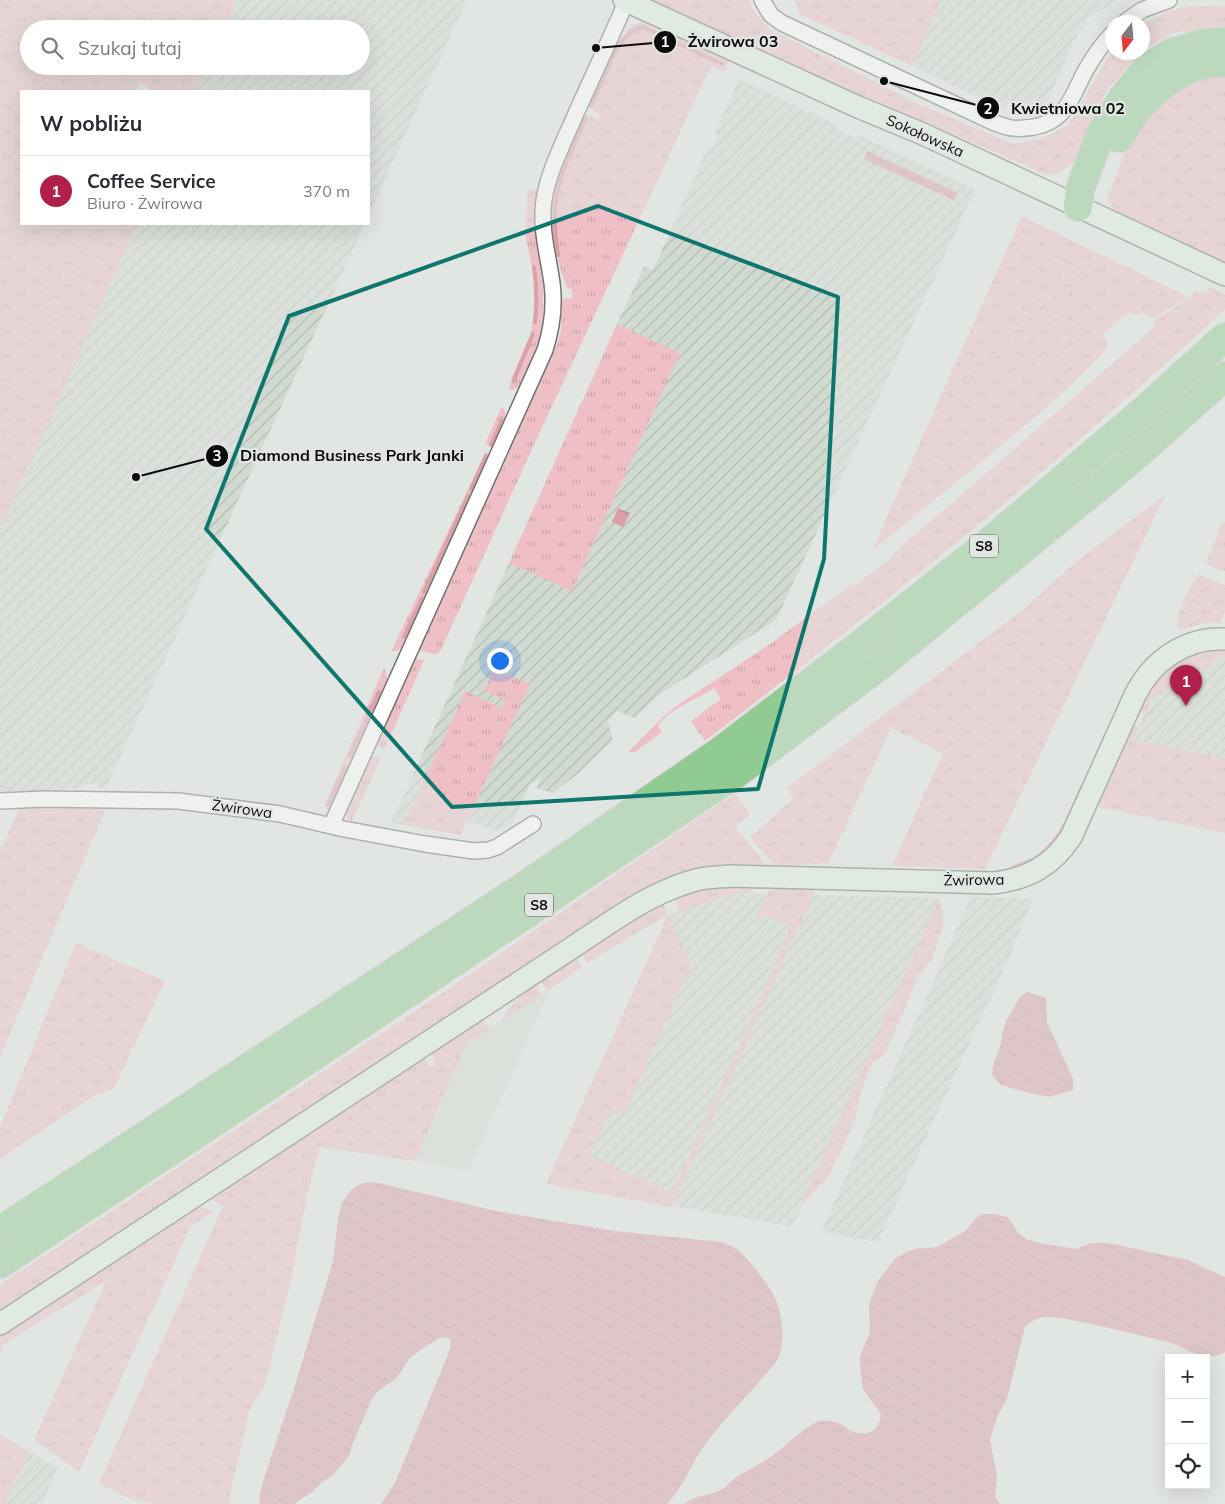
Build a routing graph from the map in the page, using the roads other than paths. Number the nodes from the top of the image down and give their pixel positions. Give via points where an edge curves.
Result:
1 (626, 0) edge
2 (762, 0) edge
3 (1169, 0) edge
4 (1135, 15) edge
5 (1225, 42) edge
6 (1105, 43) edge
7 (1225, 63) edge
8 (1078, 207) junction
9 (1220, 273) edge
10 (1225, 337) edge
11 (1225, 376) edge
12 (1225, 639) edge
13 (0, 801) edge
14 (533, 824) dead end
15 (331, 826) junction
16 (0, 1231) edge
17 (0, 1264) edge
18 (0, 1324) edge

1 - 8 street, Sokołowska
1 - 15 street via 548,182 543,218 553,300 545,350
2 - 6 street via 771,15 782,24 1008,128 1023,129 1053,121 1072,99
3 - 4 street
5 - 8 highway via 1205,43 1173,52 1146,68 1120,100 1100,136 1080,189
7 - 8 highway via 1193,67 1164,83 1137,110 1117,141 1093,194
8 - 9 street, Sokołowska
10 - 16 highway, S8 via 988,543 722,750 526,885
11 - 17 highway, S8 via 1130,461 882,664 738,772
12 - 18 street, Żwirowa via 1200,641 1180,648 1154,667 1140,685 1072,837 1050,862 1032,873 993,883 731,876 700,879 666,890 629,911
13 - 15 street, Żwirowa via 178,801 280,814
14 - 15 street, Żwirowa via 497,847 480,850 425,844

